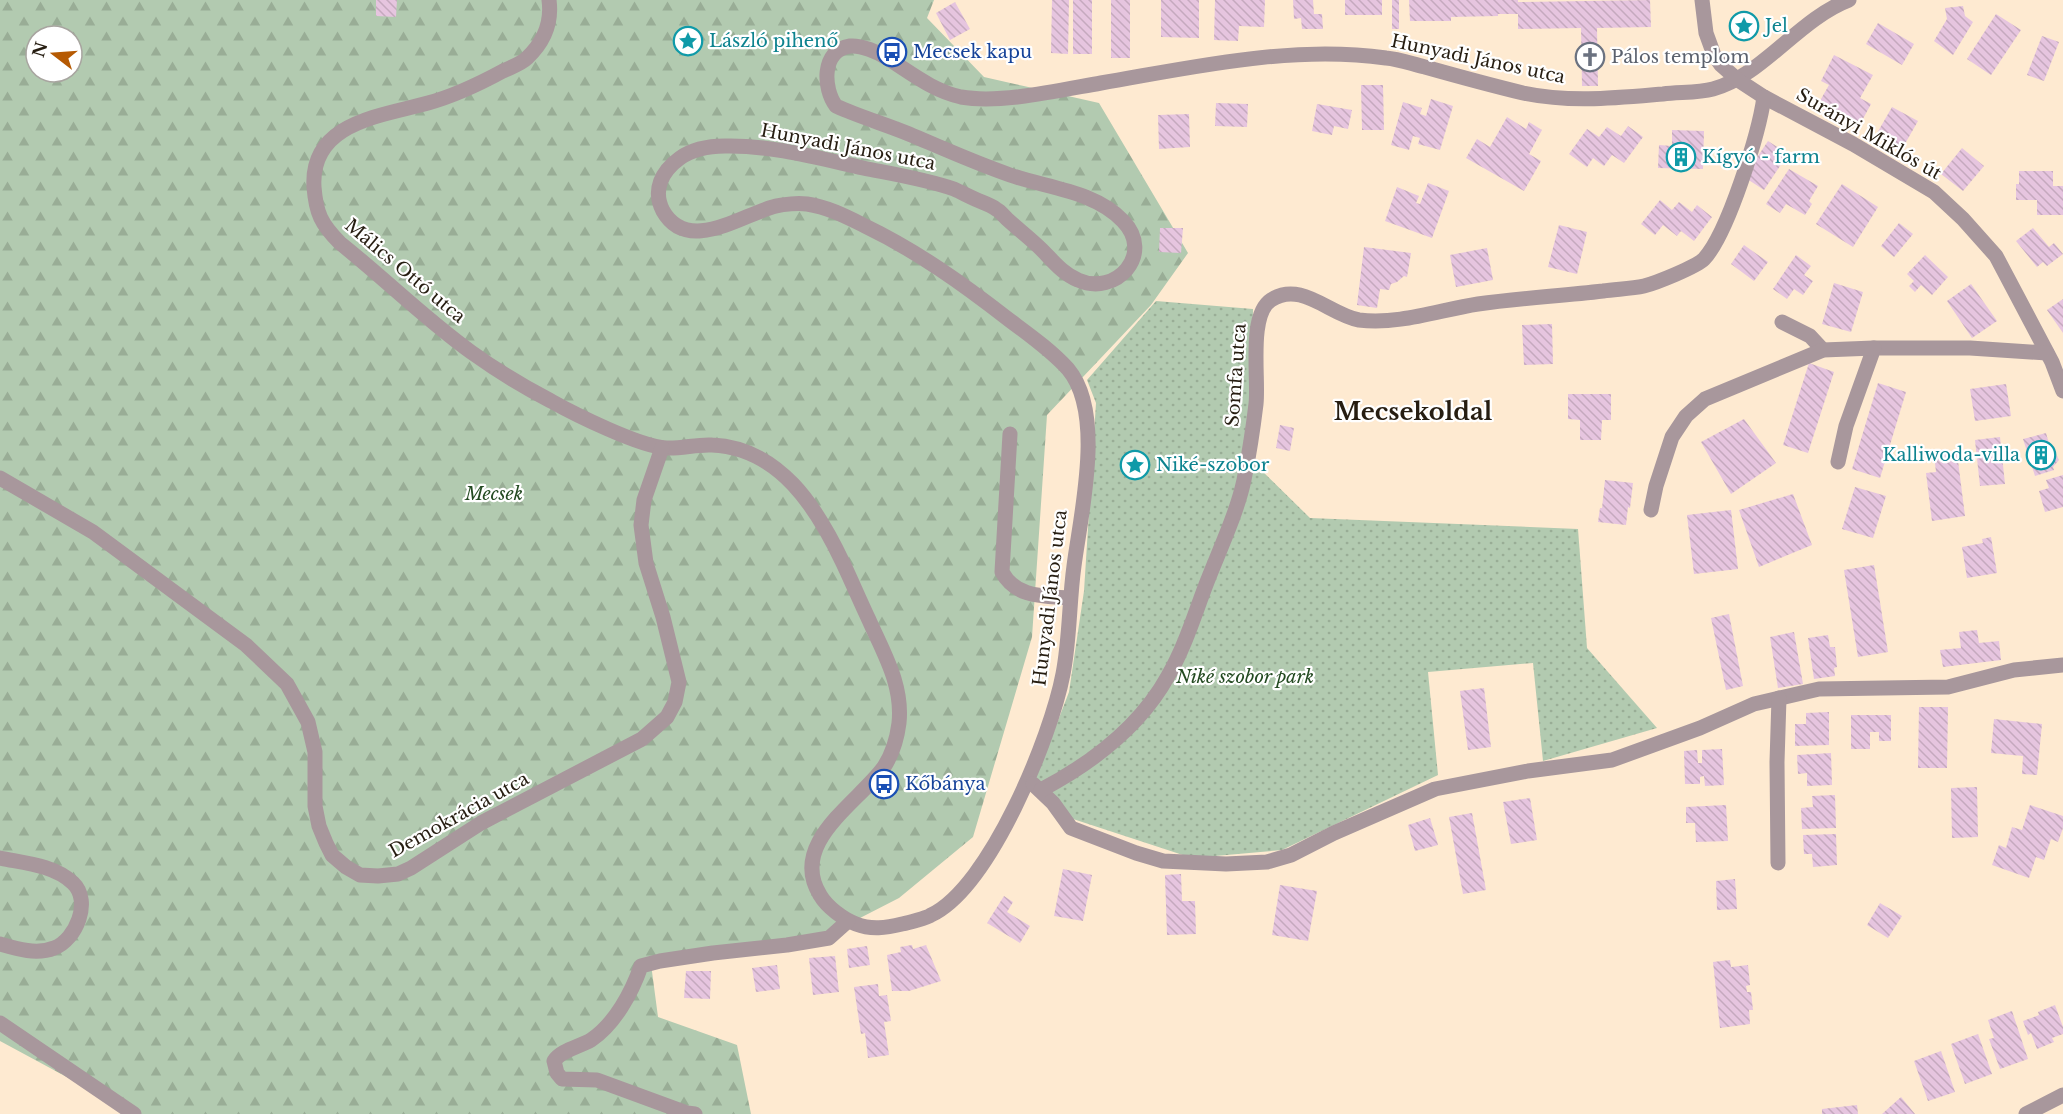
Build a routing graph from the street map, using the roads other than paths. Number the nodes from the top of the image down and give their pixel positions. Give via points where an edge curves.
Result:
1 (549, 0) edge
2 (1702, 0) edge
3 (1846, 0) edge
4 (1738, 80) junction
5 (1764, 97) junction
6 (1782, 322) dead end
7 (1874, 348) junction
8 (1823, 350) junction
9 (2054, 359) edge
10 (2063, 391) edge
11 (1010, 434) dead end
12 (662, 448) junction
13 (1838, 462) dead end
14 (0, 478) edge
15 (1651, 510) dead end
16 (1069, 598) junction
17 (2063, 665) edge
18 (1779, 698) junction
19 (1027, 780) junction
20 (1041, 790) junction
21 (0, 858) edge
22 (1778, 863) dead end
23 (848, 921) junction
24 (0, 944) edge
25 (0, 1023) edge
26 (2063, 1095) edge
27 (134, 1114) edge
28 (695, 1114) edge
29 (2026, 1114) edge

1 - 12 street, Málics Ottó utca via 548,26 526,59 461,92 364,119 330,140 315,175 318,215 340,243 472,353 554,403
2 - 4 street, Surányi Miklós út via 1706,33 1714,54
3 - 4 street, Hunyadi János utca via 1786,40
4 - 5 street, Surányi Miklós út
4 - 16 street, Hunyadi János utca via 1712,89 1599,100 1557,98 1388,58 1283,55 973,99 931,87 868,50 849,46 836,54 826,80 836,106 1011,176 1107,206 1129,226 1136,250 1118,278 1094,285 1070,277 996,208 953,189 793,153 732,146 699,148 672,164 659,183 659,197 661,208 676,226 704,231 780,205 802,204 840,214 944,271 1022,329 1072,374 1084,398 1088,454
5 - 9 street, Surányi Miklós út via 1934,192 1964,219 1996,256
5 - 20 street, Somfa utca via 1760,122 1721,231 1703,260 1680,272 1645,286 1478,304 1385,321 1357,320 1287,292 1266,303 1260,316 1257,400 1243,483 1170,674 1151,704 1126,730 1080,769
6 - 8 street via 1810,336
7 - 8 street
7 - 9 street via 1970,348
7 - 13 street via 1846,426
8 - 15 street via 1705,399 1686,416 1672,436
9 - 10 street, Surányi Miklós út
11 - 16 street via 1002,572 1007,581 1024,592
12 - 14 street, Demokrácia utca via 644,500 641,525 646,563 679,682 667,717 642,739 481,824 411,868 378,876 360,875 346,867 332,855 326,843 315,806 315,752 308,722 286,684 246,645 93,532
12 - 23 street, Hunyadi János utca via 704,444 739,449 760,457 786,476 802,492 838,553 893,674 900,699 898,735 892,752 832,823 812,859 820,895
16 - 19 street, Hunyadi János utca via 1063,674 1052,719
17 - 18 street via 2014,670 1948,687 1819,689
18 - 20 street via 1754,704 1612,760 1436,789 1291,855 1267,862 1163,861 1136,853 1071,828
18 - 22 street
19 - 20 street
19 - 23 street, Hunyadi János utca via 998,841 959,894 937,913 889,927 868,927
21 - 24 street via 47,868 72,882 79,890 82,904 78,923 63,943 54,948 20,950
23 - 28 street via 829,938 641,966 635,984 612,1020 593,1038 558,1055 554,1061 562,1079 597,1080
25 - 27 street
26 - 29 street

